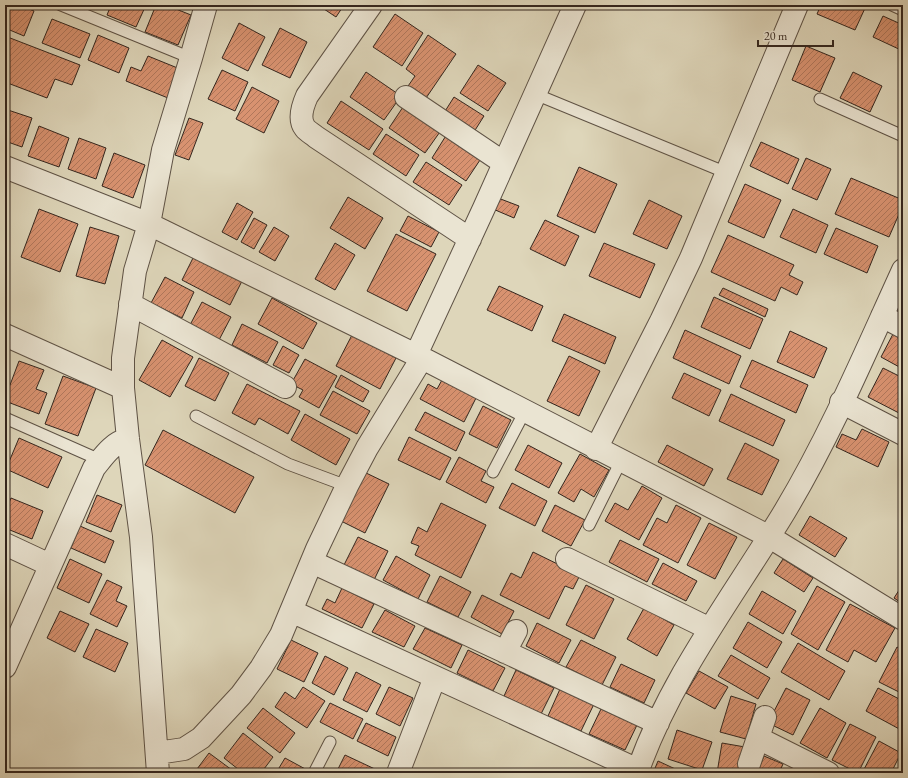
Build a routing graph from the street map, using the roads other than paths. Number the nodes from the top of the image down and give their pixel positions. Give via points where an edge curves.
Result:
1 (61, 5) edge
2 (206, 5) edge
3 (371, 5) edge
4 (575, 5) edge
5 (797, 5) edge
6 (892, 5) edge
7 (903, 10) edge
8 (191, 58) junction
9 (535, 94) junction
10 (406, 97) dead end
11 (820, 99) dead end
12 (903, 136) edge
13 (504, 163) junction
14 (5, 167) edge
15 (727, 173) junction
16 (149, 224) junction
17 (470, 239) junction
18 (903, 270) edge
19 (130, 304) junction
20 (882, 316) junction
21 (903, 327) edge
22 (5, 335) edge
23 (419, 357) junction
24 (285, 387) dead end
25 (123, 388) junction
26 (841, 402) junction
27 (525, 411) junction
28 (196, 416) dead end
29 (5, 418) edge
30 (903, 434) edge
31 (128, 439) junction
32 (596, 449) junction
33 (100, 460) junction
34 (621, 461) junction
35 (493, 472) dead end
36 (347, 486) junction
37 (589, 525) dead end
38 (768, 536) junction
39 (5, 544) edge
40 (567, 559) dead end
41 (312, 562) junction
42 (50, 565) junction
43 (291, 611) junction
44 (903, 619) edge
45 (710, 629) junction
46 (516, 631) dead end
47 (505, 652) junction
48 (5, 667) edge
49 (435, 677) junction
50 (765, 717) dead end
51 (658, 723) junction
52 (758, 738) junction
53 (330, 742) dead end
54 (157, 763) edge
55 (750, 764) dead end
56 (637, 772) edge
57 (314, 773) edge
58 (398, 773) edge
59 (828, 773) edge

1 - 8 lane
2 - 8 street
3 - 17 street via 307,96 302,118 305,128
4 - 9 street
5 - 15 street
6 - 7 lane
8 - 16 street via 163,150
9 - 13 street
9 - 15 lane
10 - 13 street
11 - 12 lane
13 - 17 street
14 - 16 street
15 - 32 street via 691,258
16 - 19 street via 135,271
16 - 23 street
17 - 23 street
18 - 20 street
19 - 24 street
19 - 25 street via 123,358
20 - 21 street
20 - 26 street
22 - 25 street
23 - 27 street
23 - 36 street
25 - 31 street
26 - 30 street
26 - 38 street via 808,470
27 - 32 street
27 - 35 lane
28 - 36 lane via 288,464
29 - 33 lane
31 - 33 street via 114,445
31 - 54 street via 141,537
32 - 34 street
33 - 42 street
34 - 37 lane
34 - 38 street
36 - 41 street
38 - 44 street
38 - 45 street
39 - 42 street
40 - 45 street
41 - 43 street
41 - 47 street
42 - 48 street
43 - 49 street
43 - 54 street via 281,635 241,695 201,738
45 - 51 street via 685,669
46 - 47 street
47 - 51 street
49 - 56 street
49 - 58 street
50 - 52 street
51 - 56 street
52 - 55 street
52 - 59 street
53 - 57 lane

